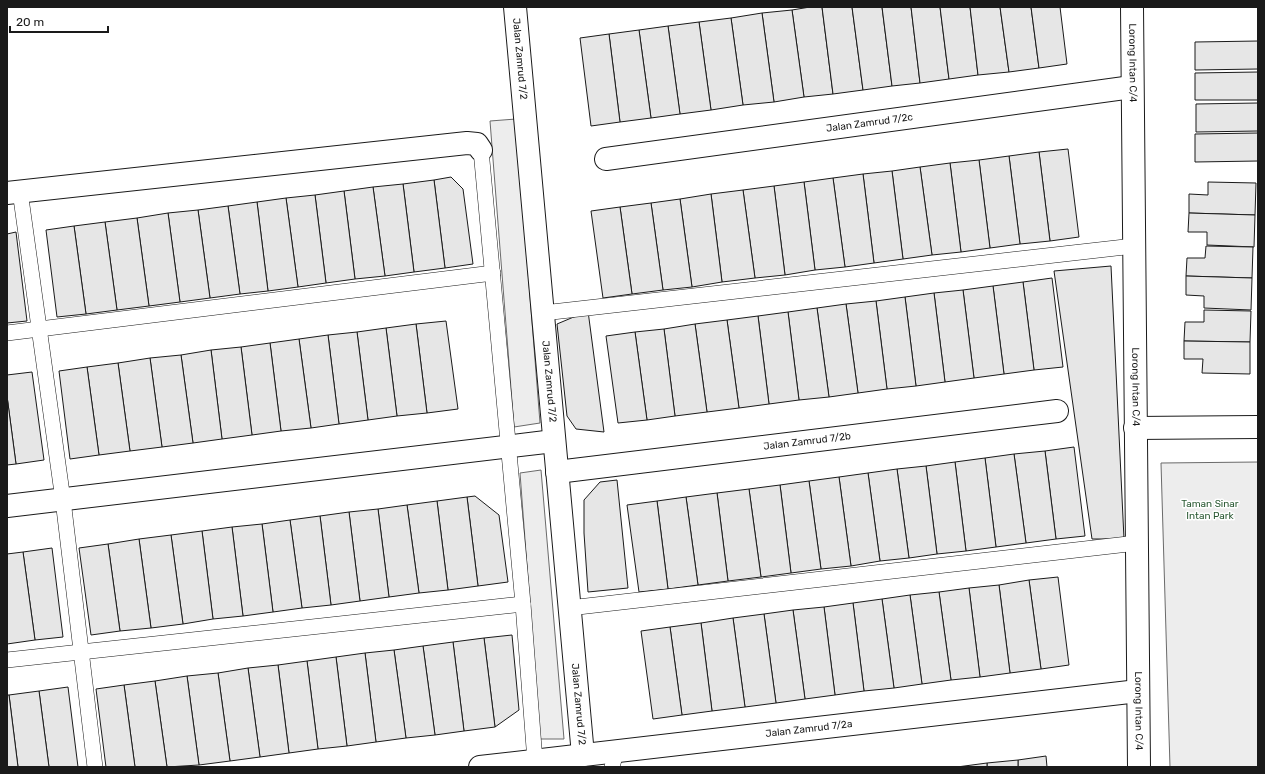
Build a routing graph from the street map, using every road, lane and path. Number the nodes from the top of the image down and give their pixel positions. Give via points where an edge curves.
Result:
1 (515, 7) edge
2 (1132, 7) edge
3 (1132, 87) junction
4 (481, 150) joint
5 (606, 159) dead end
6 (14, 192) edge
7 (1134, 246) junction
8 (493, 273) junction
9 (543, 313) junction
10 (39, 328) junction
11 (7, 333) edge
12 (1058, 412) dead end
13 (1258, 427) edge
14 (1135, 428) junction
15 (554, 441) junction
16 (508, 446) junction
17 (557, 472) junction
18 (63, 500) junction
19 (7, 506) edge
20 (1137, 543) junction
21 (523, 604) junction
22 (569, 608) junction
23 (82, 651) junction
24 (7, 660) edge
25 (1138, 691) junction
26 (583, 755) junction
27 (614, 759) edge
28 (535, 761) junction
29 (95, 767) edge
30 (480, 767) edge
31 (1139, 767) edge

1 - 9 street, Jalan Zamrud 7/2
2 - 3 street, Lorong Intan C/4
3 - 5 street, Jalan Zamrud 7/2c
3 - 7 street, Lorong Intan C/4
4 - 6 street via 476,144 468,143
4 - 8 lane
6 - 10 lane
7 - 9 lane
7 - 14 street, Lorong Intan C/4
8 - 10 lane
8 - 16 lane
9 - 15 street, Jalan Zamrud 7/2
10 - 11 lane
10 - 18 lane
12 - 17 street, Jalan Zamrud 7/2b
13 - 14 street
14 - 20 street, Lorong Intan C/4
15 - 16 street
15 - 17 street, Jalan Zamrud 7/2
16 - 18 street
16 - 21 lane
17 - 22 street, Jalan Zamrud 7/2
18 - 19 street
18 - 23 lane
20 - 22 lane
20 - 25 street, Lorong Intan C/4
21 - 23 lane
21 - 28 lane
22 - 26 street, Jalan Zamrud 7/2
23 - 24 lane
23 - 29 lane
25 - 27 street, Jalan Zamrud 7/2a
25 - 31 street, Lorong Intan C/4
26 - 27 street, Jalan Zamrud 7/2a
26 - 28 street, Jalan Zamrud 7/2a
28 - 30 street, Jalan Zamrud 7/2a

